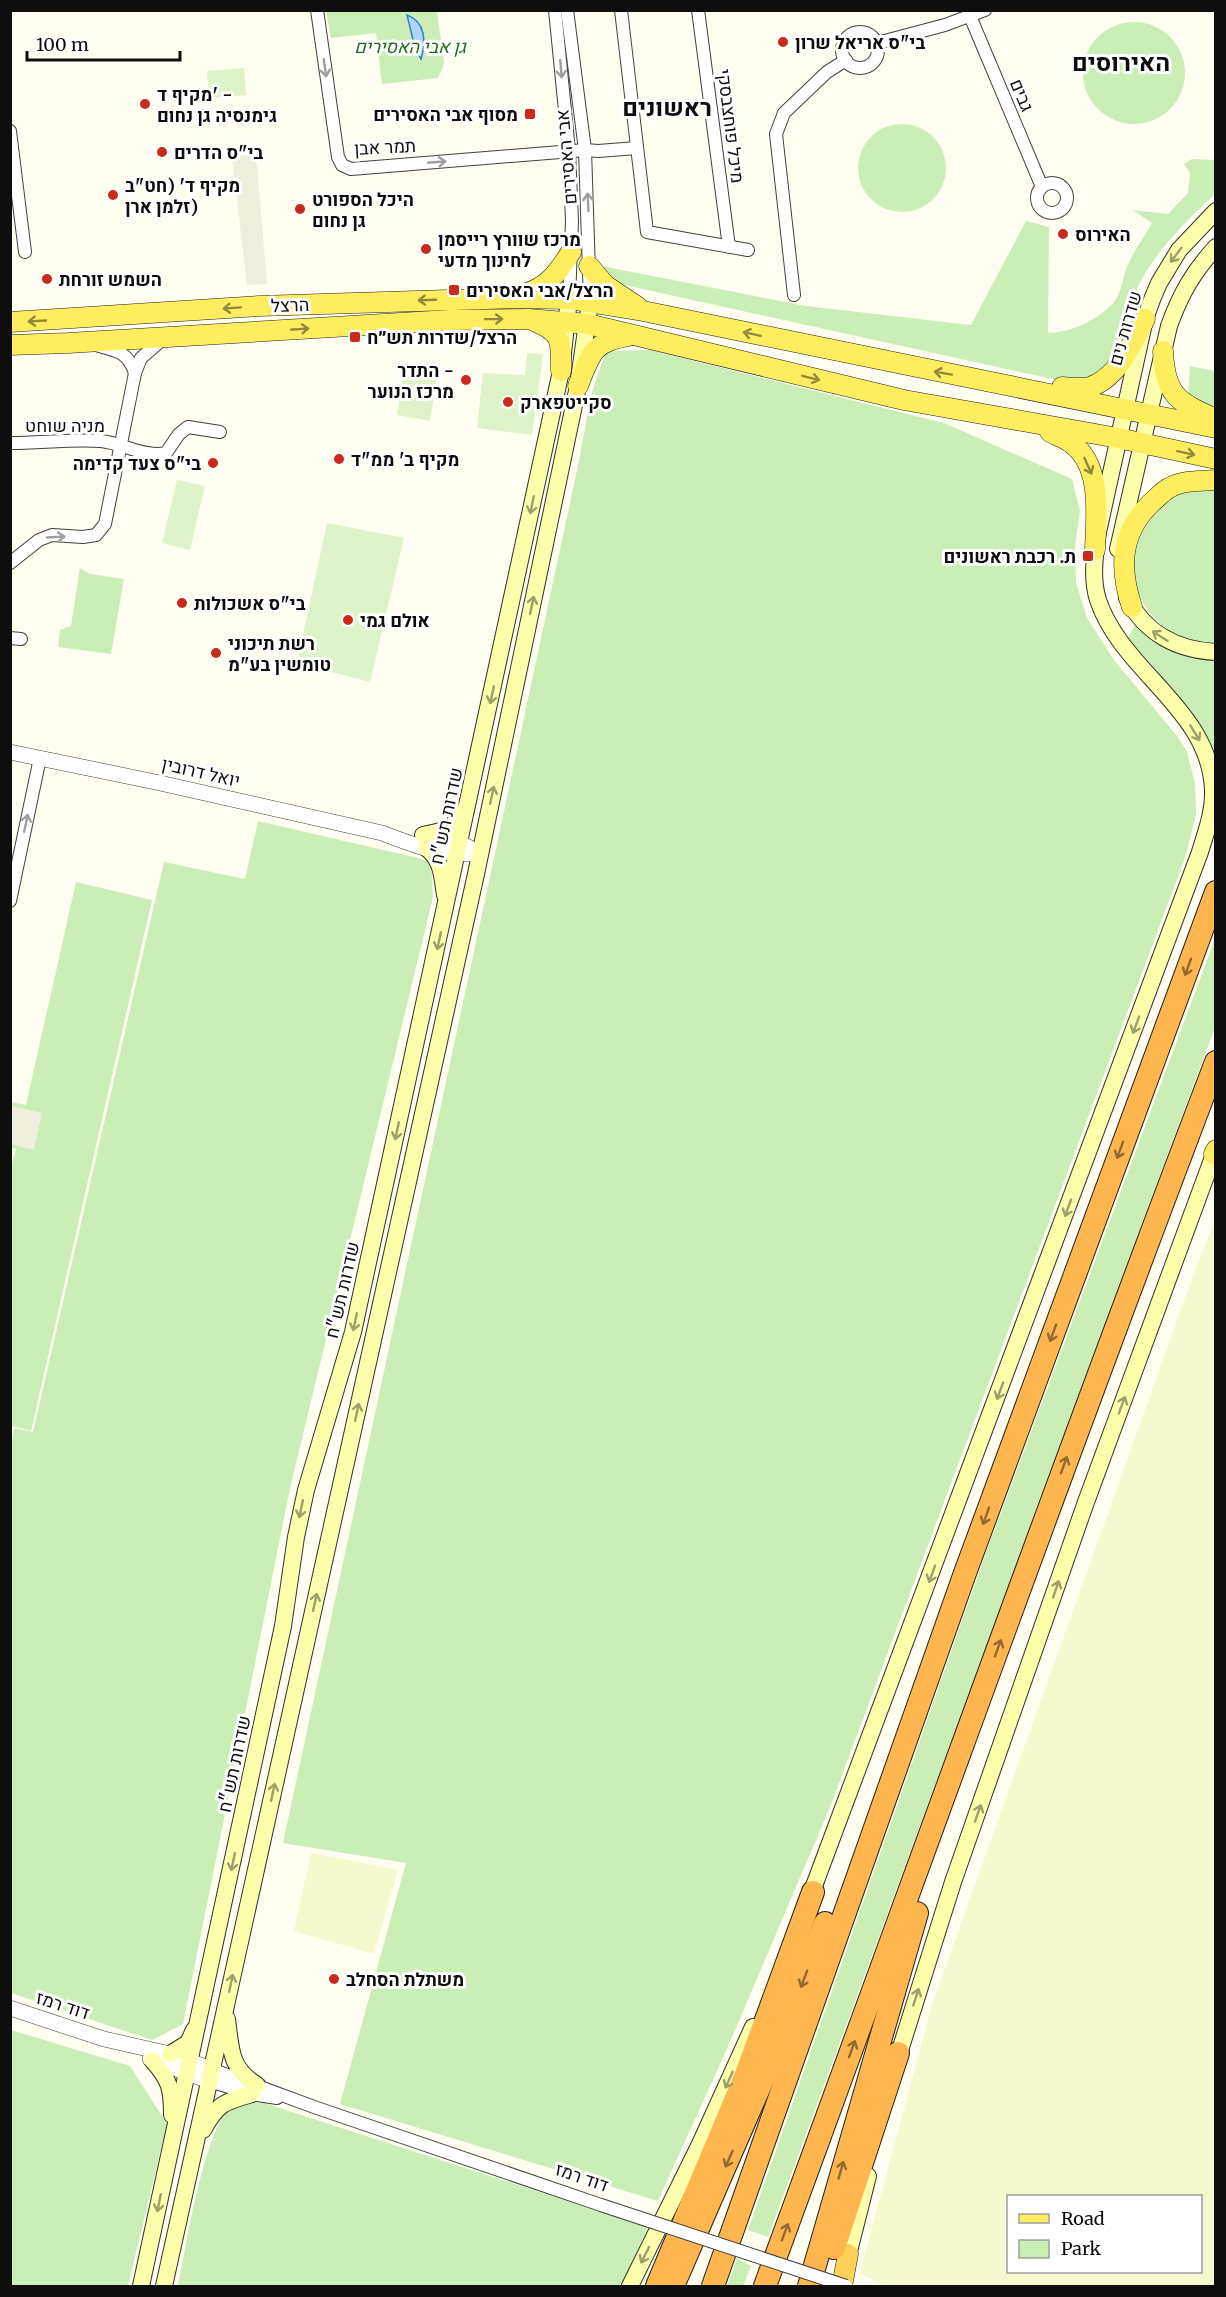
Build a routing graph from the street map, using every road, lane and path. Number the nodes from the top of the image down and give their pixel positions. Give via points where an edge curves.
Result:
1 (317, 10) edge
2 (555, 10) edge
3 (567, 10) edge
4 (621, 10) edge
5 (698, 10) edge
6 (985, 10) edge
7 (970, 16) junction
8 (877, 43) junction
9 (846, 60) junction
10 (10, 131) edge
11 (637, 144) junction
12 (585, 150) junction
13 (569, 151) junction
14 (1042, 187) dead end
15 (1215, 211) edge
16 (15, 222) edge
17 (729, 247) junction
18 (1215, 248) edge
19 (748, 250) dead end
20 (25, 252) dead end
21 (571, 252) junction
22 (590, 266) junction
23 (794, 295) dead end
24 (514, 297) junction
25 (569, 300) junction
26 (590, 302) junction
27 (643, 311) junction
28 (529, 318) junction
29 (1145, 319) junction
30 (10, 322) edge
31 (568, 322) junction
32 (588, 324) junction
33 (632, 335) junction
34 (165, 337) junction
35 (68, 343) junction
36 (10, 345) edge
37 (1163, 351) junction
38 (561, 370) junction
39 (135, 373) junction
40 (987, 381) junction
41 (579, 386) junction
42 (1125, 408) junction
43 (1149, 412) junction
44 (1005, 417) junction
45 (1215, 419) edge
46 (1215, 428) edge
47 (220, 432) dead end
48 (1119, 438) junction
49 (10, 443) edge
50 (1141, 443) junction
51 (120, 444) junction
52 (1215, 459) edge
53 (1215, 480) edge
54 (1095, 550) junction
55 (10, 562) edge
56 (1132, 607) junction
57 (1215, 652) edge
58 (10, 752) edge
59 (40, 758) junction
60 (470, 798) junction
61 (424, 842) junction
62 (458, 849) junction
63 (480, 853) junction
64 (1215, 883) edge
65 (1215, 892) edge
66 (10, 901) edge
67 (446, 906) junction
68 (1204, 923) junction
69 (1215, 1062) edge
70 (1215, 1151) edge
71 (965, 1573) junction
72 (989, 1674) junction
73 (813, 1892) junction
74 (225, 2007) junction
75 (10, 2008) edge
76 (199, 2019) junction
77 (104, 2039) junction
78 (898, 2053) junction
79 (170, 2054) junction
80 (152, 2060) junction
81 (189, 2067) junction
82 (210, 2075) junction
83 (255, 2089) junction
84 (172, 2146) junction
85 (194, 2146) junction
86 (848, 2254) joint
87 (141, 2286) edge
88 (164, 2286) edge
89 (630, 2286) edge
90 (657, 2286) edge
91 (673, 2286) edge
92 (712, 2286) edge
93 (765, 2286) edge
94 (808, 2286) edge
95 (821, 2286) edge
96 (843, 2286) edge

1 -> 13 street, תמר אבן via 342,165 351,169
2 -> 13 street, אבי האסירים
3 - 12 street, אבי האסירים
4 - 11 street
5 - 17 street, מיכל פוחצבסקי
6 - 7 street
7 - 8 street
7 - 14 street, גבים
8 - 9 street via 877,57 867,66 856,67
8 - 9 street via 864,32 851,35 843,46
9 - 23 street via 827,72 784,113 776,134
10 - 16 street
11 - 12 street via 594,145
11 - 17 street via 647,232
12 - 13 street, תמר אבן
22 -> 12 street, אבי האסירים
13 - 21 street, אבי האסירים
15 -> 29 main road, שדרות נים via 1179,250 1159,283
16 - 20 street
17 - 19 street
18 - 37 main road via 1181,294
21 - 24 main road via 560,271 537,291
21 - 25 street, אבי האסירים
22 - 26 street, אבי האסירים
22 - 27 main road via 605,285
24 - 25 main road, הרצל
24 -> 30 main road, הרצל via 259,306
25 - 26 main road, הרצל
25 - 31 main road, שדרות תש"ח
26 - 27 main road, הרצל
26 - 32 main road
40 -> 27 main road, הרצל
28 - 31 main road, הרצל
34 -> 28 main road, הרצל
28 - 38 main road via 555,332
29 - 40 main road via 1126,355 1110,374 1091,386
29 - 42 main road, שדרות נים
31 - 32 main road, הרצל
31 - 38 main road, שדרות תש"ח
32 - 33 main road, הרצל
32 - 41 main road
33 - 41 main road via 599,345
33 -> 44 main road, הרצל via 904,400
34 - 35 main road, הרצל
34 - 39 street via 141,358
35 - 36 main road, הרצל
35 - 39 street via 115,350 129,358
37 - 43 main road
37 - 45 main road via 1164,374 1173,392 1182,402
38 -> 60 main road, שדרות תש"ח
39 - 51 street
40 - 42 main road
63 -> 41 main road
42 - 43 main road
42 - 48 main road, שדרות נים
43 - 46 main road
43 - 50 main road
44 - 48 main road
44 -> 54 main road via 1061,438 1080,451 1092,475 1096,497
47 - 51 street, מניה שוחט via 188,427 166,453 157,455
48 - 50 main road
48 - 54 main road, שדרות נים
49 - 51 street, מניה שוחט
50 -> 52 main road
50 - 56 main road via 1118,546 1119,572
55 -> 51 street via 52,535 96,535 105,524
53 - 56 main road via 1168,488 1136,521 1124,554 1124,579
54 -> 73 main road, שדרות נים via 1094,585 1107,618 1126,648 1179,708 1203,747 1212,777 1209,821
57 -> 56 main road via 1190,649 1160,636
58 - 59 street, יואל דרובין
59 - 61 street, יואל דרובין
66 -> 59 street
60 - 61 main road via 450,829
60 - 62 main road, שדרות תש"ח
61 - 62 street, יואל דרובין
61 - 67 main road via 439,863
62 - 63 street, יואל דרובין
62 - 67 main road, שדרות תש"ח
74 -> 63 main road
64 - 68 highway
65 - 68 highway
67 -> 76 main road, שדרות תש"ח via 353,1332 306,1490 283,1626
68 -> 71 highway
72 -> 69 highway
78 -> 70 main road via 953,1882 1086,1502
71 -> 91 highway via 792,2008
71 - 92 highway
93 -> 72 highway
94 -> 72 highway
73 -> 89 main road, שדרות נים via 700,2144
73 - 90 highway via 745,2077
74 - 82 main road
74 - 83 main road via 232,2059
75 - 77 street, דוד רמז
76 - 79 main road via 188,2043
76 - 81 main road, שדרות תש"ח
77 - 79 street, דוד רמז
77 - 80 street, דוד רמז
78 - 86 main road
78 - 95 highway
79 - 81 street, דוד רמז
80 - 81 street, דוד רמז
80 - 84 main road via 172,2092
81 - 82 street, דוד רמז
81 - 84 main road, שדרות תש"ח
82 - 83 street, דוד רמז
82 - 85 main road
83 - 85 main road via 226,2101 212,2114
83 - 96 street, דוד רמז, bridge
84 -> 87 main road, שדרות תש"ח
85 - 88 main road
86 - 96 highway

